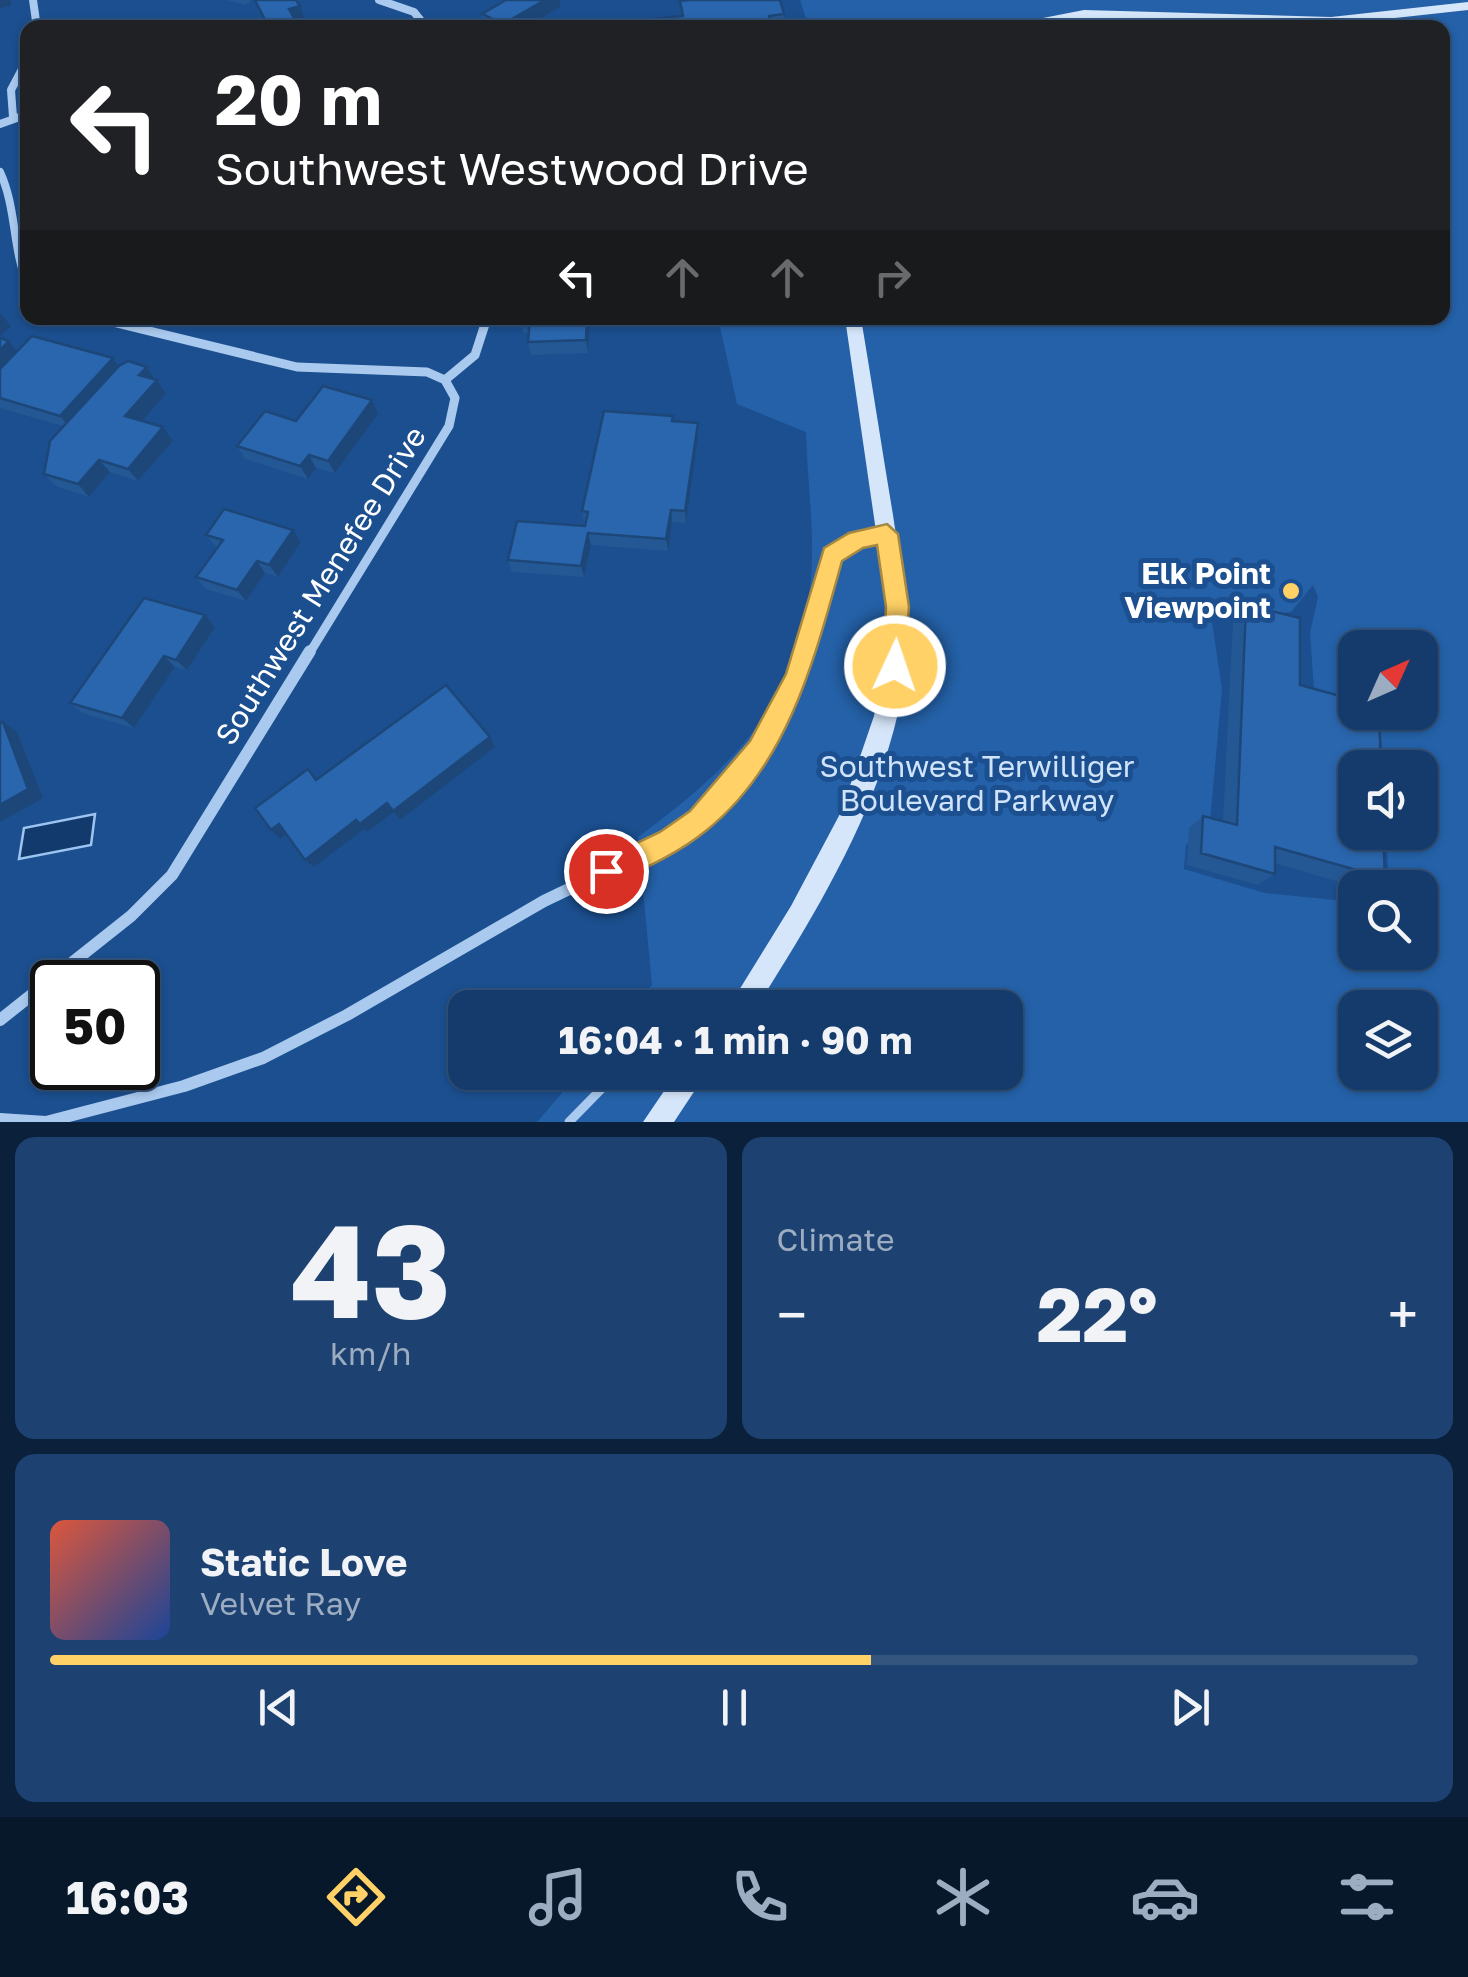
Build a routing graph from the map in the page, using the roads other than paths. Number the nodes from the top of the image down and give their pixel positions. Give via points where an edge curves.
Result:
1 (379, 0) edge
2 (1468, 6) edge
3 (420, 20) edge
4 (1047, 20) edge
5 (1296, 20) edge
6 (1340, 20) edge
7 (20, 73) edge
8 (20, 116) edge
9 (13, 117) junction
10 (0, 124) edge
11 (0, 172) edge
12 (20, 267) edge
13 (125, 325) edge
14 (485, 325) edge
15 (854, 325) edge
16 (445, 380) junction
17 (887, 534) junction
18 (752, 990) edge
19 (0, 1020) edge
20 (600, 1090) edge
21 (681, 1090) edge
22 (0, 1120) edge
23 (569, 1122) edge
24 (657, 1122) edge

1 - 3 street
2 - 6 main road
4 - 5 main road via 1084,14
7 - 9 street via 11,90
8 - 9 street
9 - 10 street
11 - 12 street via 12,198
13 - 16 street via 297,367 427,372
14 - 16 street via 475,355
15 - 17 main road
16 - 19 street, Southwest Menefee Drive via 456,398 449,426 172,875 106,941
17 - 18 main road via 898,644 883,731 843,838
17 - 22 street via 857,540 832,555 810,643 782,711 732,785 669,841 544,902 263,1058 46,1122
20 - 23 lane
21 - 24 main road

